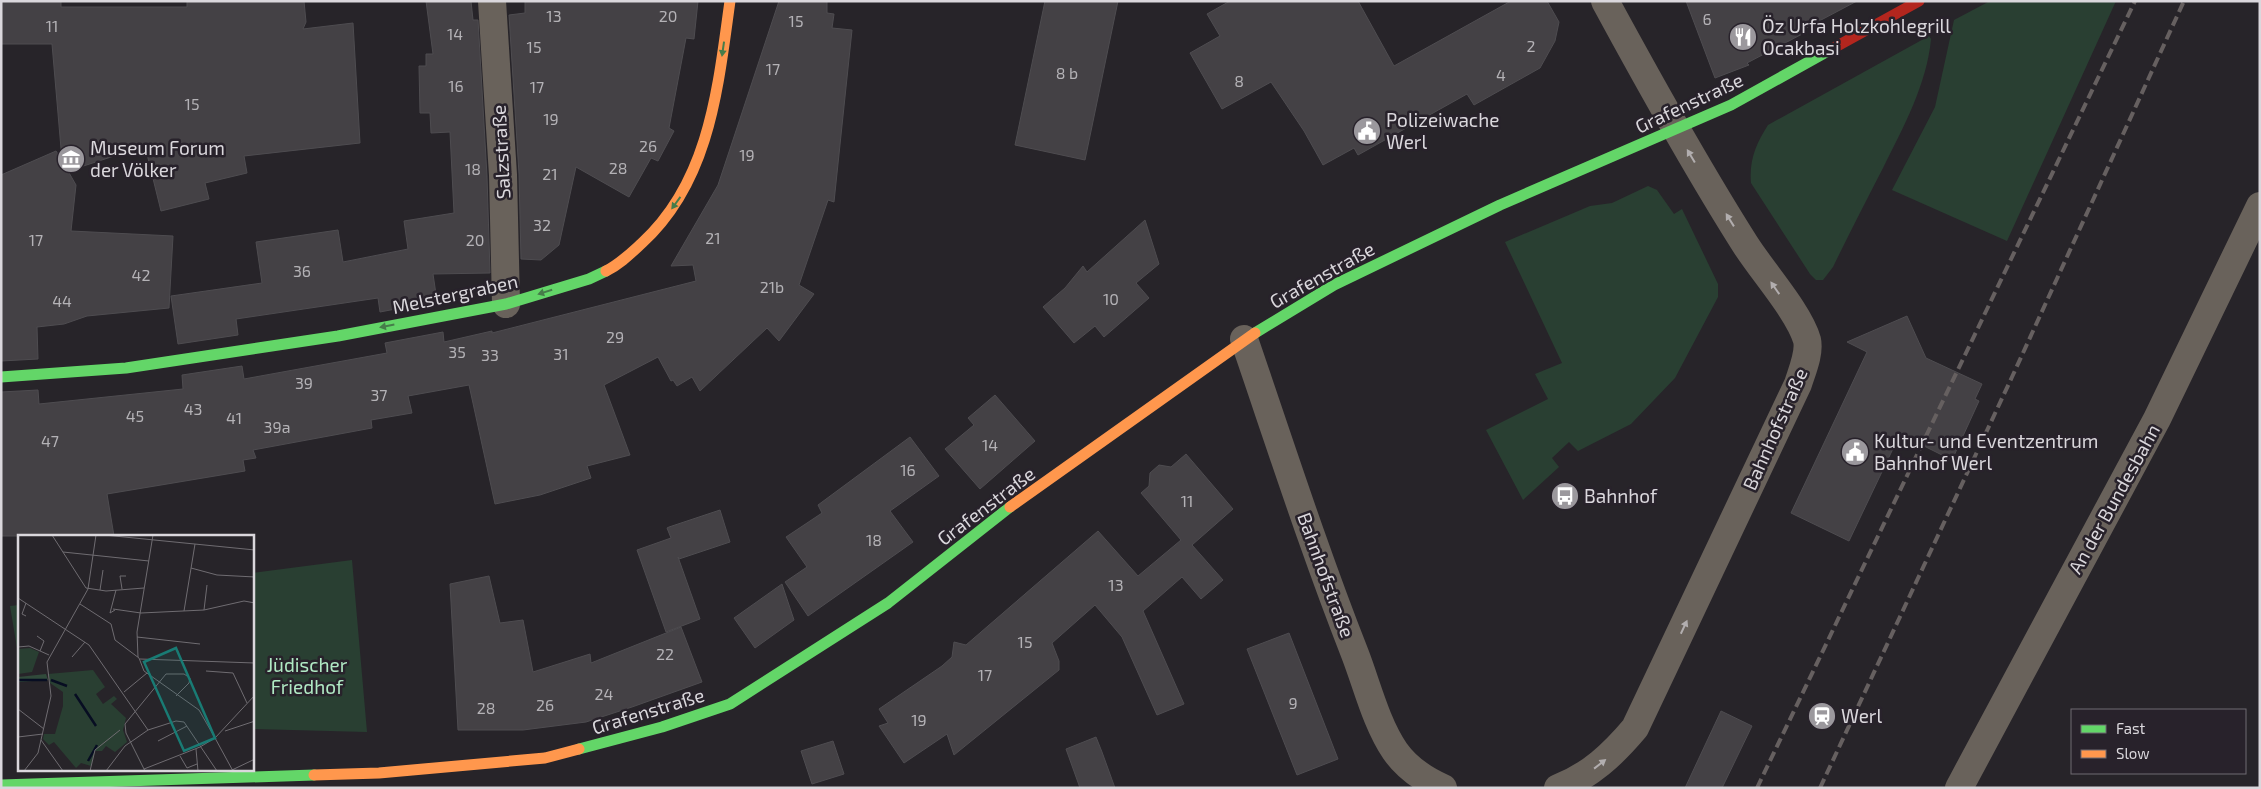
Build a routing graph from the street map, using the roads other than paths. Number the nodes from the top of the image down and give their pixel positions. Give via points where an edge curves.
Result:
1 (492, 1) edge
2 (730, 1) edge
3 (1605, 1) edge
4 (1919, 1) edge
5 (1675, 130) junction
6 (2260, 206) edge
7 (506, 304) junction
8 (1244, 340) junction
9 (1, 377) edge
10 (1, 785) edge
11 (1443, 788) edge
12 (1558, 788) edge
13 (1959, 788) edge

1 - 7 street, Salzstraße via 504,175
2 -> 7 street, Melstergraben via 716,102 698,159 680,199 653,233 619,264 589,278
3 - 5 street, Bahnhofstraße
4 - 5 street, Grafenstraße via 1730,105
5 - 8 street, Grafenstraße via 1500,205 1334,285
12 -> 5 street, Bahnhofstraße via 1592,771 1613,754 1635,728 1773,440 1805,363 1807,341 1798,319 1753,256
6 - 13 street, An der Bundesbahn via 2157,419
7 -> 9 street, Melstergraben via 338,336 126,368
8 - 10 street, Grafenstraße via 1018,502 888,603 730,704 662,727 545,758 379,773
8 - 11 street, Bahnhofstraße via 1320,562 1379,718 1404,763

